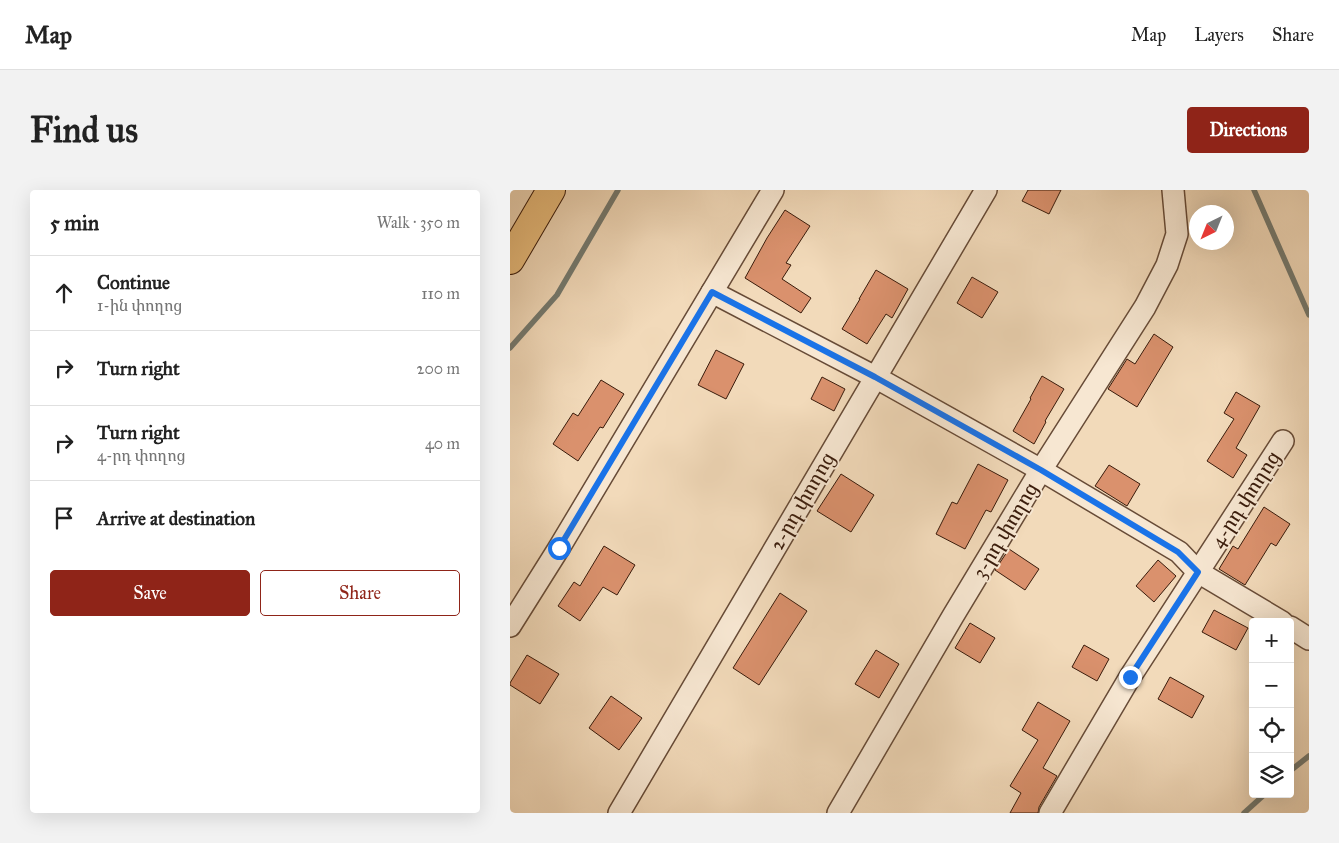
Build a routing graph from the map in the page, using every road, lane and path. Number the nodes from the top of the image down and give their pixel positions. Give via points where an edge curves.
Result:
1 (551, 190) edge
2 (773, 190) edge
3 (986, 190) edge
4 (1173, 190) edge
5 (510, 260) edge
6 (712, 292) junction
7 (875, 377) junction
8 (1283, 441) dead end
9 (1041, 470) junction
10 (1198, 572) junction
11 (1275, 618) edge
12 (510, 626) edge
13 (1294, 630) edge
14 (1309, 639) edge
15 (619, 813) edge
16 (838, 813) edge
17 (1050, 813) edge

1 - 5 highway
2 - 6 street
3 - 7 street, 2-րդ փողոց
4 - 9 street, 3-րդ փողոց via 1177,234 1167,266 1145,307
6 - 7 street
6 - 12 street
7 - 9 street
7 - 15 street, 2-րդ փողոց
8 - 10 street, 4-րդ փողոց
9 - 10 street via 1178,552
9 - 16 street, 3-րդ փողոց
10 - 11 street
10 - 17 street, 4-րդ փողոց via 1130,677
13 - 14 street

